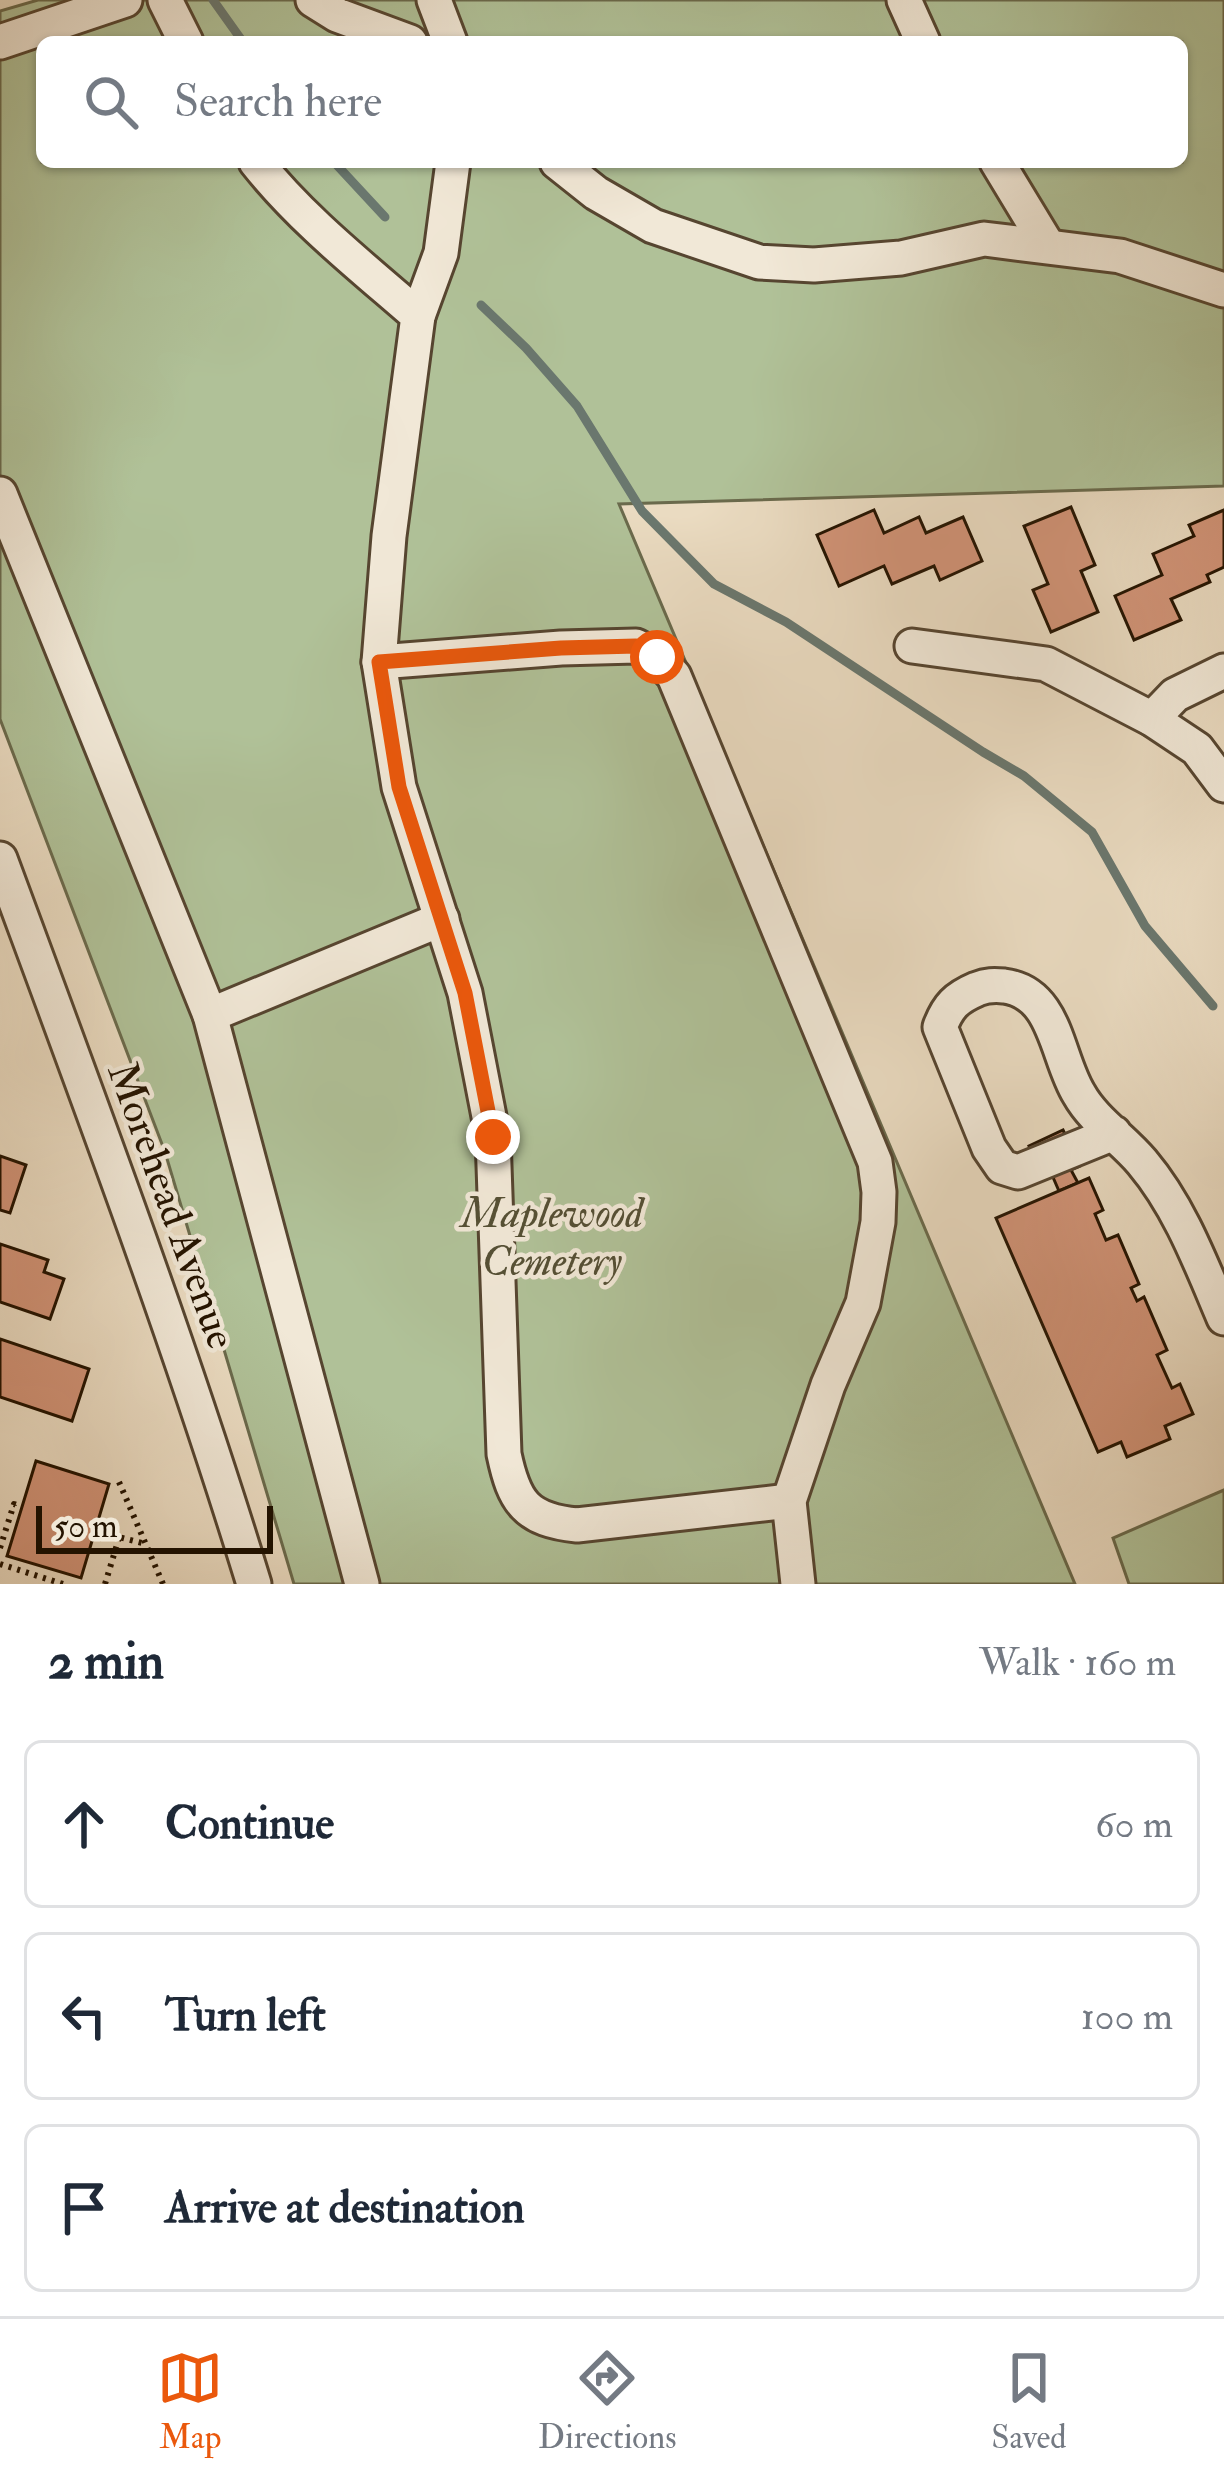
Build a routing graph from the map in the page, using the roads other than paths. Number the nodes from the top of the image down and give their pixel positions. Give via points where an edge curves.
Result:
1 (125, 0) edge
2 (165, 0) edge
3 (314, 0) edge
4 (434, 0) edge
5 (904, 0) edge
6 (183, 36) edge
7 (394, 36) edge
8 (448, 36) edge
9 (920, 36) edge
10 (0, 42) edge
11 (261, 168) edge
12 (452, 168) edge
13 (565, 168) edge
14 (1001, 168) edge
15 (1048, 246) junction
16 (1224, 290) edge
17 (418, 316) junction
18 (0, 494) edge
19 (913, 646) dead end
20 (379, 662) junction
21 (1224, 671) edge
22 (1152, 719) junction
23 (1224, 785) edge
24 (0, 860) edge
25 (442, 919) junction
26 (210, 1015) junction
27 (1114, 1133) junction
28 (1224, 1318) edge
29 (789, 1501) junction
30 (254, 1584) edge
31 (362, 1584) edge
32 (798, 1584) edge

1 - 10 street
2 - 6 street
3 - 7 street
4 - 8 street
5 - 9 street
11 - 17 street
12 - 17 street via 441,253
13 - 15 street via 653,226 759,262 901,258 984,239
14 - 15 street
15 - 16 street via 1120,256
17 - 20 street
18 - 26 street
19 - 22 street via 1046,664
20 - 25 street via 399,787
20 - 29 street via 636,646 674,676 875,1162 878,1222 863,1303
21 - 22 street via 1175,694
22 - 23 street via 1197,749
24 - 30 street, Morehead Avenue via 124,1195
25 - 26 street
25 - 29 street via 493,1137 510,1485 549,1522 577,1525
26 - 31 street
27 - 27 street via 1078,1094 1028,992 987,985 948,1006 940,1027 1002,1167 1018,1172
27 - 28 street via 1165,1192
29 - 32 street

